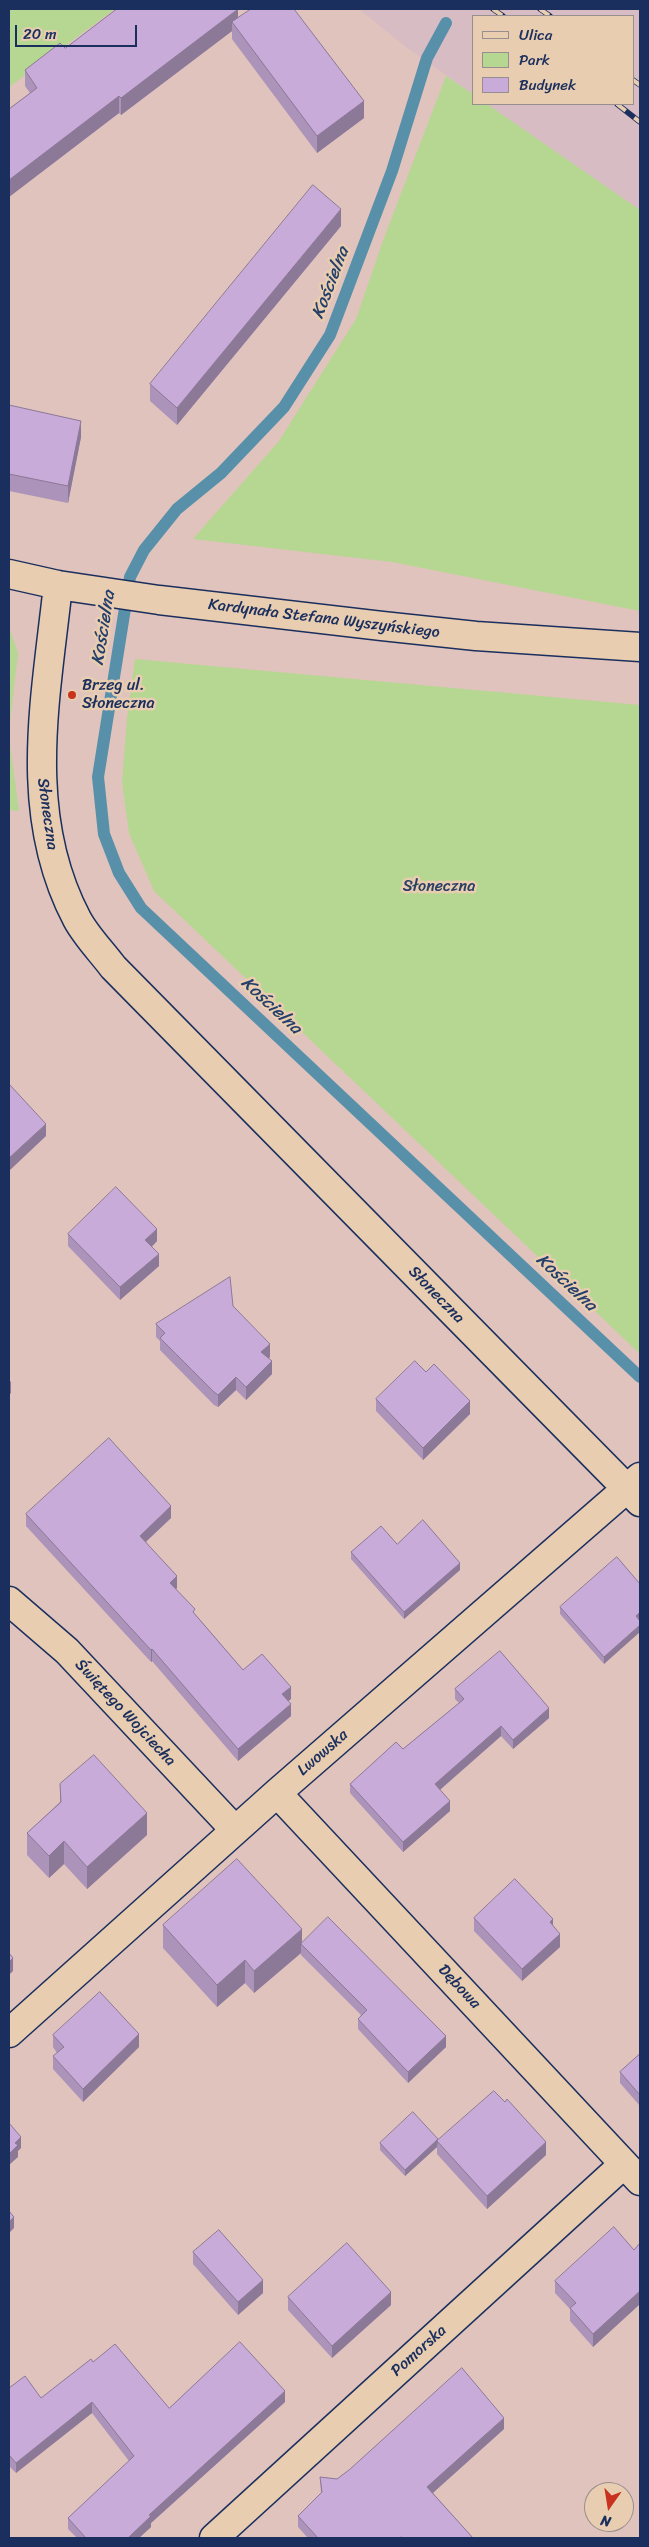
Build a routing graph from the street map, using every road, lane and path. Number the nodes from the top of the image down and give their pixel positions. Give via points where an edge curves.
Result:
1 (9, 574) edge
2 (58, 585) junction
3 (640, 648) edge
4 (636, 1489) edge
5 (9, 1601) edge
6 (277, 1793) junction
7 (236, 1830) junction
8 (9, 2033) edge
9 (632, 2173) edge
10 (214, 2538) edge

1 - 2 street, Kardynała Stefana Wyszyńskiego
2 - 3 street, Kardynała Stefana Wyszyńskiego via 159,600 476,636
2 - 4 street, Słoneczna via 40,766 45,823 57,876 78,920 113,967
4 - 6 street, Lwowska
5 - 7 street, Świętego Wojciecha via 67,1651
6 - 7 street, Lwowska
6 - 9 street, Dębowa
7 - 8 street, Lwowska
9 - 10 street, Pomorska

